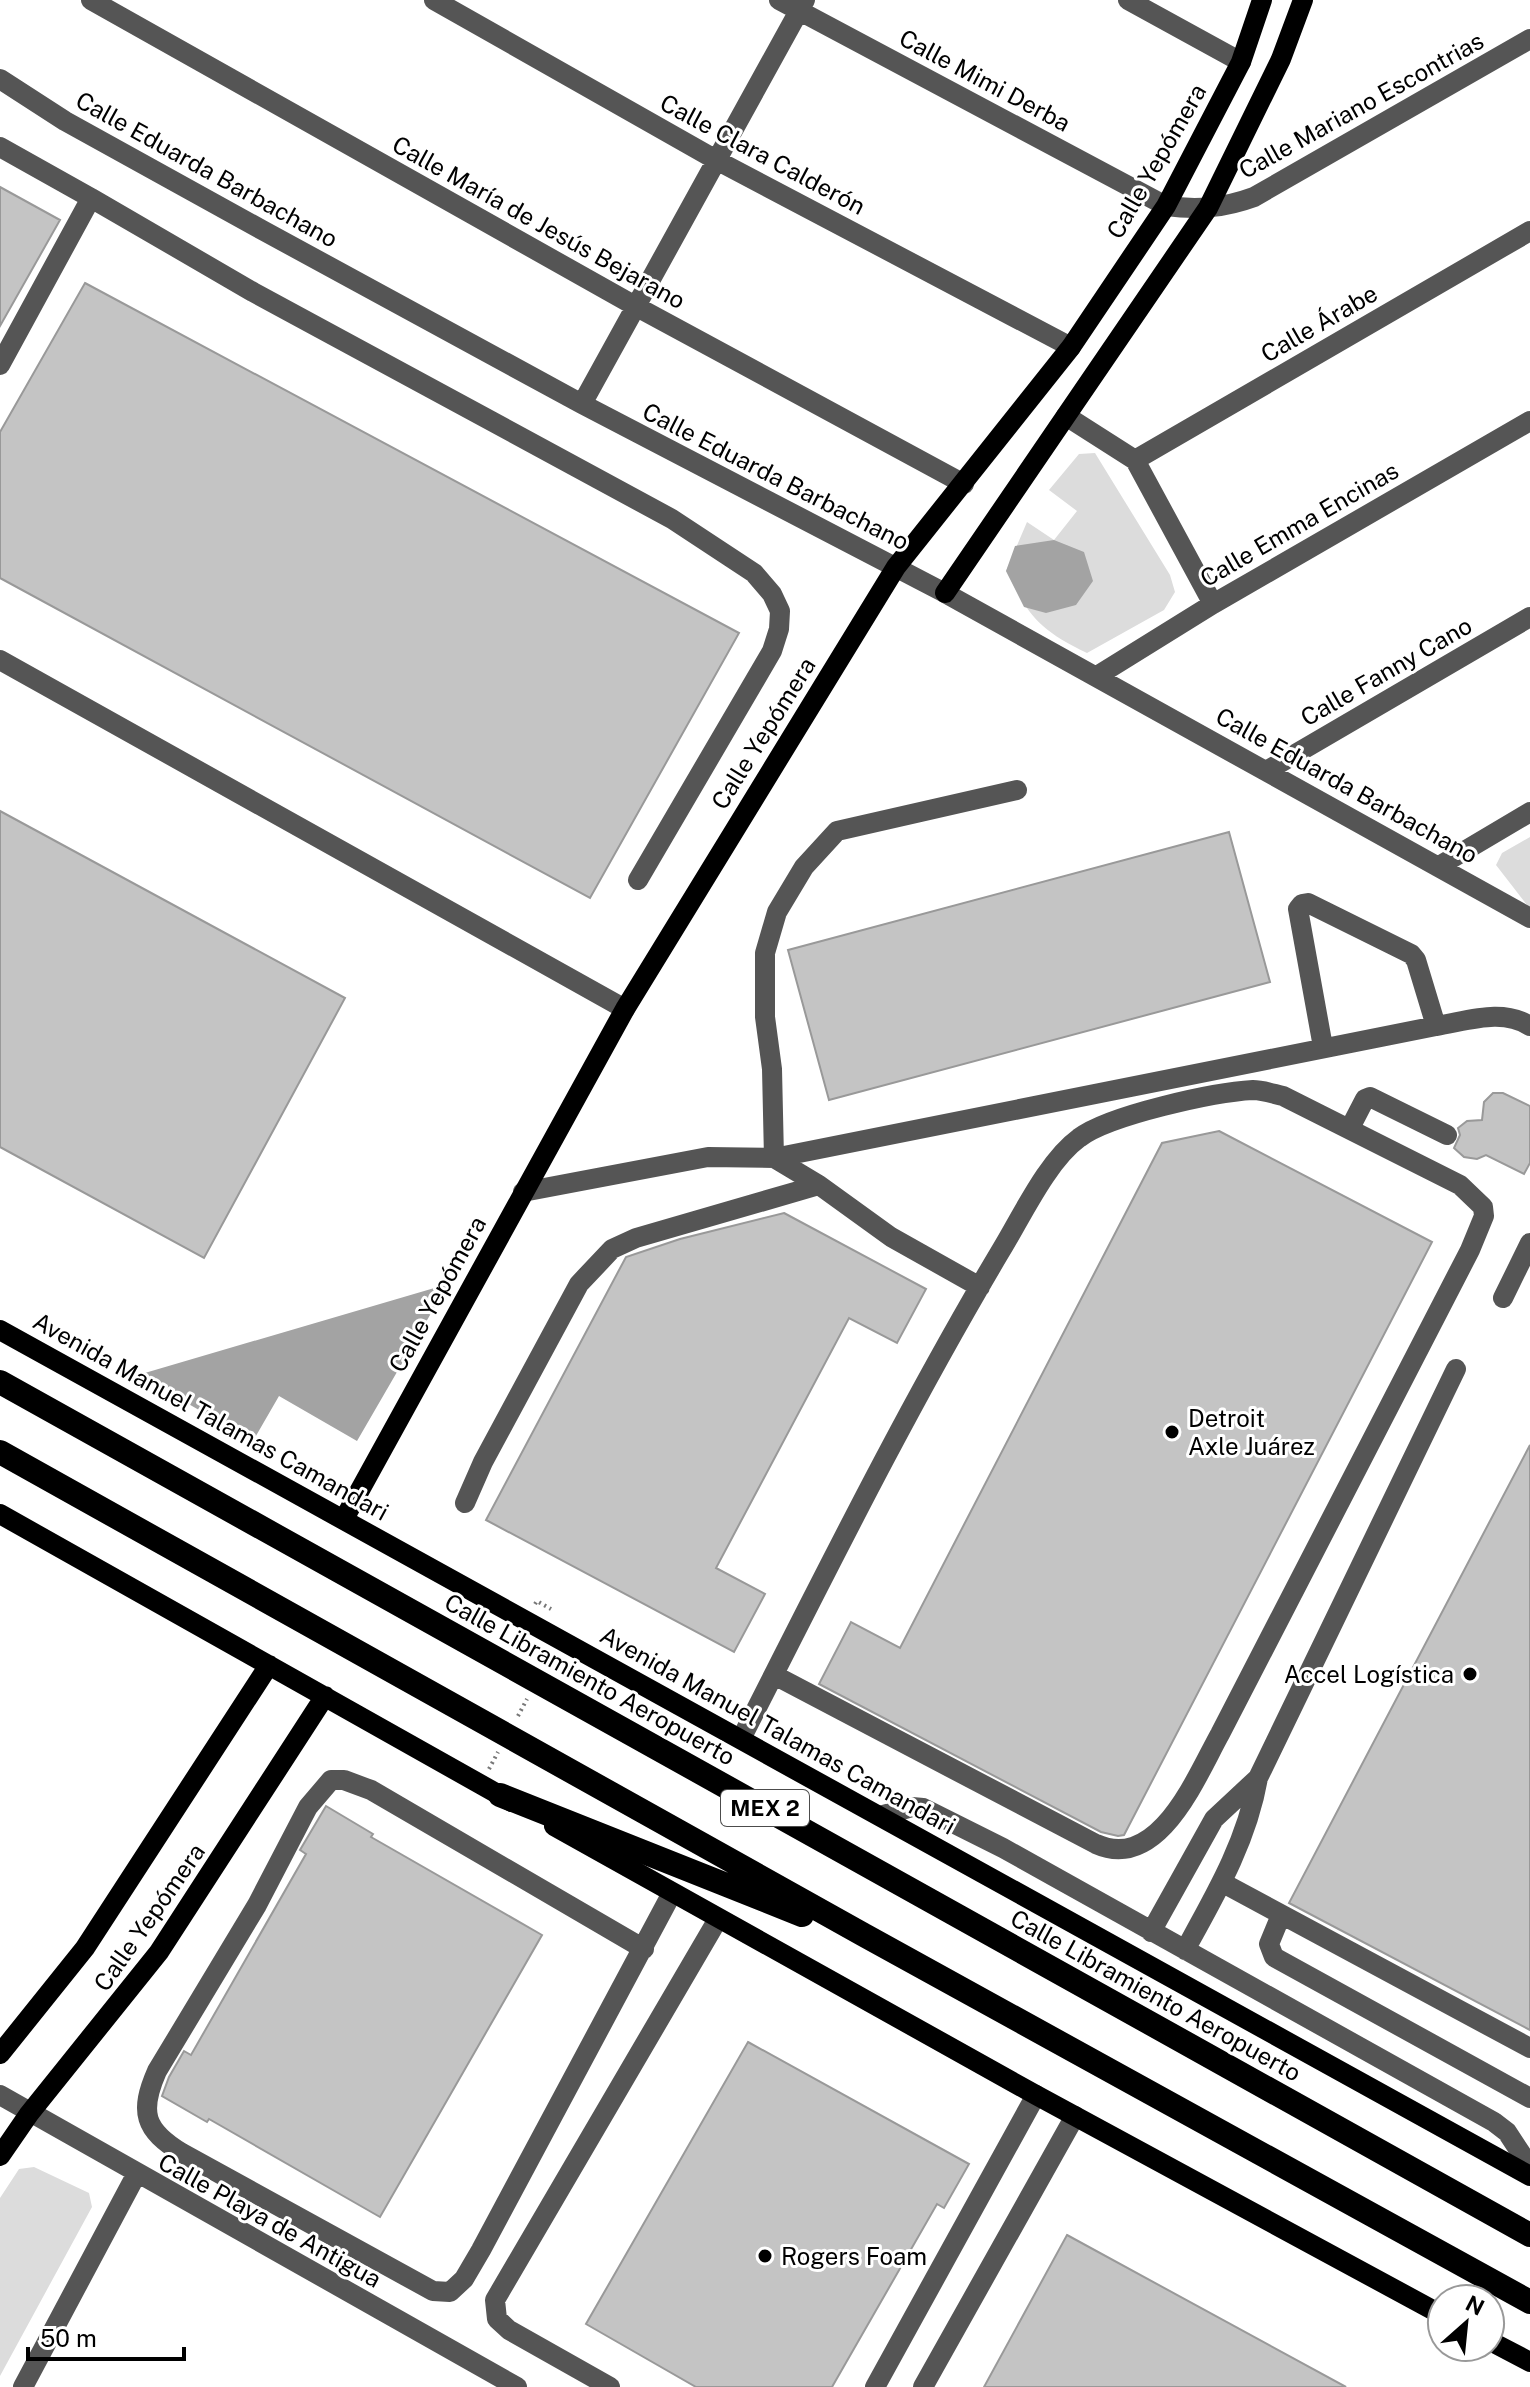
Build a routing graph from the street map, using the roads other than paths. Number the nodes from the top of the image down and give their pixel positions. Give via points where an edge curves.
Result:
1 (91, 0) edge
2 (434, 0) edge
3 (779, 0) edge
4 (1128, 0) edge
5 (1262, 0) edge
6 (1303, 0) edge
7 (802, 6) edge
8 (1530, 39) edge
9 (1241, 62) junction
10 (0, 79) edge
11 (0, 147) edge
12 (718, 161) junction
13 (91, 198) junction
14 (1166, 206) junction
15 (1208, 208) junction
16 (1530, 231) edge
17 (637, 307) junction
18 (1071, 347) junction
19 (0, 365) edge
20 (582, 404) junction
21 (1066, 416) junction
22 (1530, 421) edge
23 (1135, 460) junction
24 (964, 484) junction
25 (896, 567) junction
26 (945, 593) junction
27 (1213, 604) junction
28 (1530, 617) edge
29 (0, 660) edge
30 (1097, 676) junction
31 (1268, 770) junction
32 (1017, 790) dead end
33 (1530, 812) edge
34 (1439, 866) junction
35 (638, 880) dead end
36 (1530, 918) edge
37 (625, 1009) junction
38 (1436, 1026) junction
39 (1530, 1026) edge
40 (1323, 1047) junction
41 (1350, 1128) junction
42 (1447, 1135) dead end
43 (774, 1158) junction
44 (819, 1185) junction
45 (523, 1192) junction
46 (1530, 1243) edge
47 (980, 1287) junction
48 (1503, 1298) dead end
49 (0, 1330) edge
50 (1456, 1369) dead end
51 (0, 1382) edge
52 (0, 1452) edge
53 (465, 1503) dead end
54 (0, 1514) edge
55 (344, 1519) junction
56 (269, 1665) junction
57 (774, 1675) junction
58 (325, 1696) junction
59 (741, 1739) junction
60 (1258, 1778) junction
61 (491, 1789) junction
62 (880, 1816) junction
63 (1223, 1883) junction
64 (672, 1893) junction
65 (1281, 1915) junction
66 (718, 1919) junction
67 (1151, 1932) junction
68 (644, 1949) junction
69 (1185, 1950) junction
70 (894, 1952) junction
71 (1530, 2048) edge
72 (0, 2054) edge
73 (0, 2095) edge
74 (1036, 2095) junction
75 (1530, 2098) edge
76 (29, 2114) junction
77 (1075, 2116) junction
78 (0, 2156) edge
79 (1530, 2167) edge
80 (136, 2175) junction
81 (1530, 2176) edge
82 (1530, 2235) edge
83 (1530, 2302) edge
84 (1426, 2306) edge
85 (1506, 2349) edge
86 (1530, 2362) edge
87 (23, 2387) edge
88 (517, 2387) edge
89 (610, 2387) edge
90 (875, 2387) edge
91 (923, 2387) edge

1 - 17 street, Calle María de Jesús Bejarano
2 - 12 street, Calle Clara Calderón
3 - 7 street, Calle Mimi Derba
4 - 9 street
5 - 9 main road, Calle Yepómera
6 - 15 main road via 1281,59
7 - 12 street
7 - 14 street, Calle Mimi Derba
8 - 15 street, Calle Mariano Escontrias via 1254,197
9 - 14 main road, Calle Yepómera
10 - 20 street, Calle Eduarda Barbachano via 65,121
11 - 13 street
12 - 17 street
12 - 18 street, Calle Clara Calderón
13 - 19 street
13 - 35 street via 672,519 754,573 772,594 780,611 772,651
14 - 15 street, Calle Mariano Escontrias
14 - 18 main road, Calle Yepómera
15 - 21 main road
16 - 23 street, Calle Árabe
17 - 20 street
17 - 24 street, Calle María de Jesús Bejarano
18 - 24 main road, Calle Yepómera
20 - 25 street, Calle Eduarda Barbachano
21 - 23 street
21 - 26 main road
22 - 27 street, Calle Emma Encinas
23 - 27 street
24 - 25 main road, Calle Yepómera
25 - 26 street, Calle Eduarda Barbachano
25 - 37 main road, Calle Yepómera
26 - 30 street, Calle Eduarda Barbachano
27 - 30 street, Calle Emma Encinas
28 - 31 street, Calle Fanny Cano
29 - 37 street
30 - 31 street, Calle Eduarda Barbachano
31 - 34 street, Calle Eduarda Barbachano
32 - 43 street via 837,831 804,867 777,912 765,953
33 - 34 street
34 - 36 street, Calle Eduarda Barbachano
37 - 45 main road, Calle Yepómera
38 - 39 street via 1501,1015
38 - 40 street
38 - 40 street via 1411,954 1302,904 1298,909
40 - 43 street
41 - 42 street via 1370,1097
41 - 47 street via 1283,1096 1257,1090 1185,1102 1096,1129 1077,1138 1045,1178
41 - 57 street via 1460,1185 1476,1196 1484,1216 1392,1407 1220,1734 1182,1803 1161,1829 1133,1849 1112,1851
43 - 44 street
43 - 45 street via 708,1157
44 - 47 street via 891,1237
44 - 53 street via 636,1238 597,1261 555,1327
45 - 55 main road, Calle Yepómera
46 - 48 street
47 - 57 street
49 - 55 main road, Avenida Manuel Talamas Camandari
50 - 60 street
51 - 82 highway, Calle Libramiento Aeropuerto / MEX 2
52 - 70 highway, MEX 2
54 - 56 main road
55 - 59 main road, Avenida Manuel Talamas Camandari
56 - 58 main road
56 - 72 main road, Calle Yepómera via 85,1948
57 - 59 street
58 - 61 main road
58 - 76 main road, Calle Yepómera via 159,1952
59 - 62 main road, Avenida Manuel Talamas Camandari
60 - 63 street via 1251,1818
60 - 67 street via 1214,1819
61 - 64 main road
61 - 70 highway
62 - 67 street via 912,1807 935,1813
62 - 81 main road, Avenida Manuel Talamas Camandari
63 - 65 street
63 - 69 street
64 - 66 main road
64 - 68 street
65 - 71 street
65 - 75 street via 1269,1944 1274,1957
66 - 74 main road
66 - 89 street via 495,2300 497,2319 509,2330
67 - 69 street
68 - 68 street via 481,2250 450,2292 433,2291 182,2153 160,2140 147,2115 148,2091 157,2071 257,1905 308,1807 331,1780 371,1790
69 - 79 street via 1494,2122
70 - 83 highway, MEX 2
73 - 76 street, Calle Playa de Antigua
74 - 77 main road
74 - 90 street
76 - 78 main road, Calle Yepómera
76 - 80 street, Calle Playa de Antigua
77 - 84 main road
77 - 91 street
80 - 87 street
80 - 88 street, Calle Playa de Antigua
85 - 86 main road

